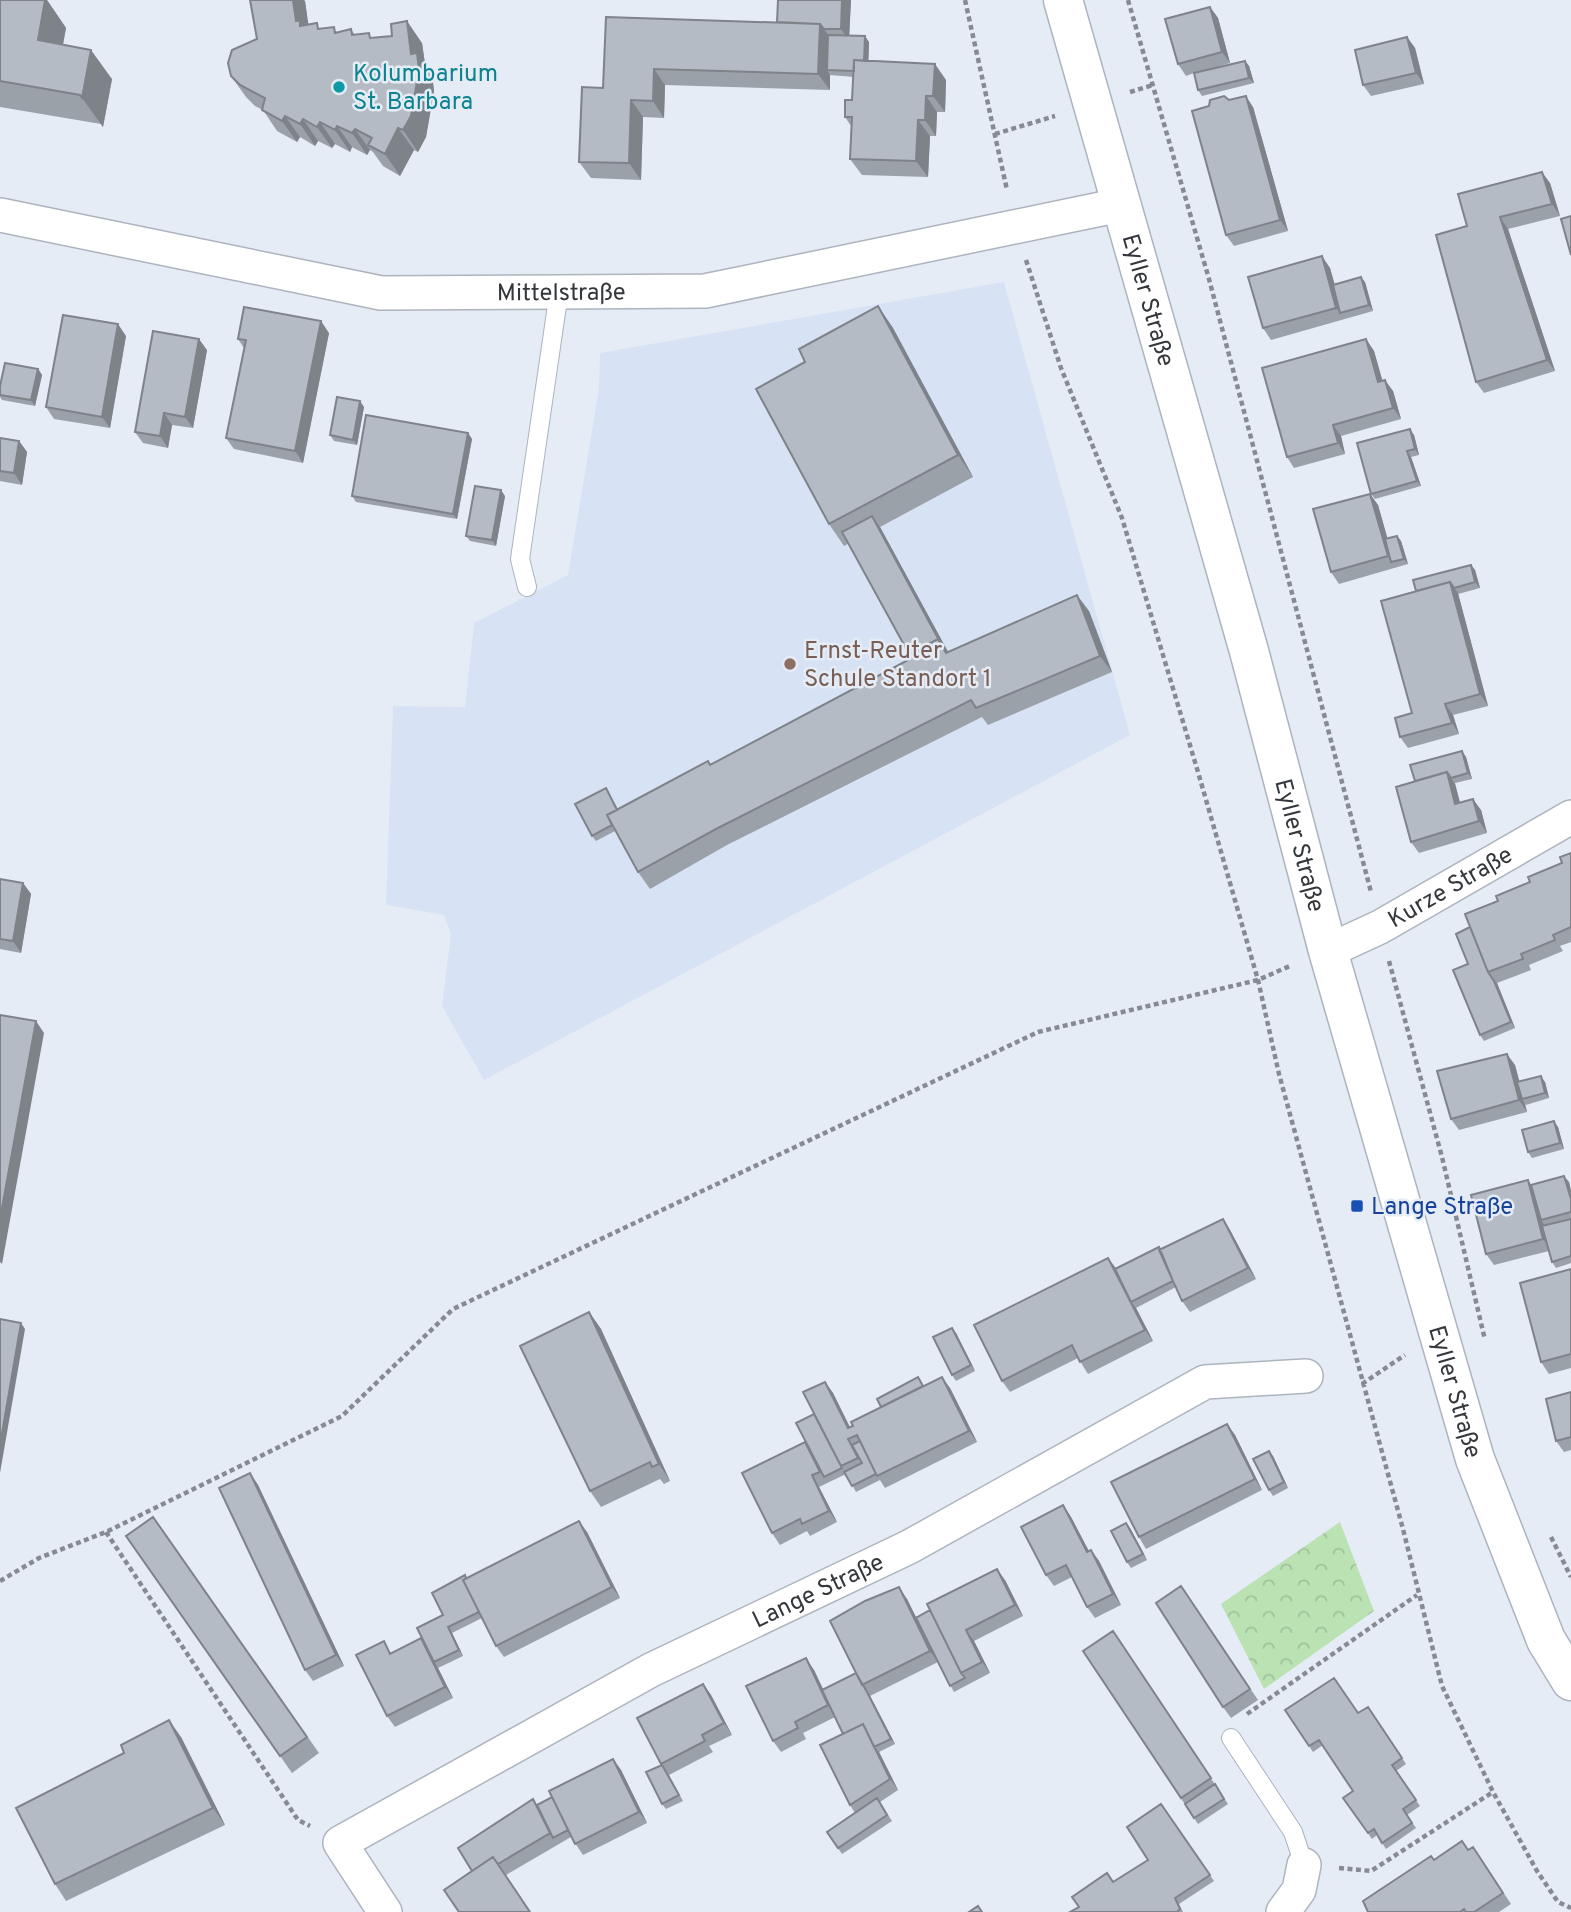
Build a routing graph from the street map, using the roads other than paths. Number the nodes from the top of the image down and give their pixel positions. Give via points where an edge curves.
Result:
1 (1063, 0) edge
2 (1120, 205) junction
3 (0, 215) edge
4 (559, 292) junction
5 (527, 587) dead end
6 (1571, 817) edge
7 (1328, 951) junction
8 (1306, 1376) dead end
9 (1571, 1681) edge
10 (1231, 1738) road end
11 (1304, 1865) joint
12 (385, 1912) edge
13 (1283, 1912) edge

1 - 2 main road, Eyller Straße
2 - 4 street, Mittelstraße via 705,291
2 - 7 main road, Eyller Straße via 1242,626
3 - 4 street, Mittelstraße via 381,293
4 - 5 lane via 520,559
6 - 7 street, Kurze Straße via 1380,927
7 - 9 main road, Eyller Straße via 1475,1458 1546,1640
8 - 12 street, Lange Straße via 1205,1382 909,1547 651,1670 340,1843
10 - 11 lane via 1293,1832
11 - 13 street via 1299,1890

